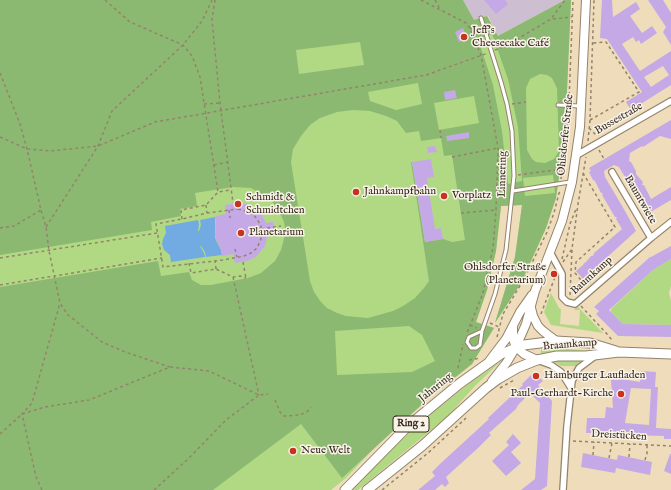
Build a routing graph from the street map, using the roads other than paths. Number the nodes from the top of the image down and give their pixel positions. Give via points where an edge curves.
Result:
1 (586, 0) edge
2 (481, 18) dead end
3 (671, 100) edge
4 (558, 105) dead end
5 (582, 106) junction
6 (577, 155) junction
7 (612, 172) dead end
8 (572, 182) junction
9 (513, 191) junction
10 (671, 222) edge
11 (651, 238) junction
12 (550, 252) junction
13 (535, 291) junction
14 (531, 308) junction
15 (513, 327) junction
16 (482, 331) junction
17 (556, 341) junction
18 (516, 347) junction
19 (619, 352) junction
20 (671, 354) edge
21 (597, 355) junction
22 (537, 360) junction
23 (485, 365) junction
24 (486, 388) junction
25 (571, 388) junction
26 (345, 490) edge
27 (367, 490) edge
28 (563, 490) edge

1 - 5 street, Ohlsdorfer Straße
2 - 9 lane, Linnering via 512,131
3 - 6 street, Bussestraße
4 - 5 lane
5 - 6 street, Ohlsdorfer Straße
6 - 8 street, Ohlsdorfer Straße
7 - 11 street, Baumtwiete
8 - 9 lane
8 - 12 street, Ohlsdorfer Straße via 562,221
9 - 16 lane, Linnering via 506,250
10 - 11 street, Baumkamp
11 - 12 street, Baumkamp via 578,303 572,304 567,302 562,294 560,269
12 - 13 street, Ohlsdorfer Straße
13 - 14 street, Ohlsdorfer Straße
13 - 15 street, Ohlsdorfer Straße
14 - 17 street via 538,326
14 - 18 street, Ohlsdorfer Straße
15 - 18 street
15 - 23 street, Ohlsdorfer Straße
16 - 16 lane, Linnering via 469,337 467,342 471,348 480,345
17 - 18 main road, Braamkamp / Ring 2
17 - 19 main road, Braamkamp / Ring 2 via 590,344
18 - 22 street
18 - 23 main road, Jahnring / Ring 2
18 - 24 street, Ohlsdorfer Straße
19 - 20 main road, Braamkamp / Ring 2
19 - 21 main road, Braamkamp / Ring 2
21 - 22 main road, Braamkamp / Ring 2 via 557,356
21 - 25 street via 576,372
22 - 24 main road, Braamkamp / Ring 2 via 511,371
22 - 25 street via 558,369
23 - 26 main road, Jahnring / Ring 2 via 407,427
24 - 27 main road, Braamkamp / Ring 2 via 422,446
25 - 28 street

